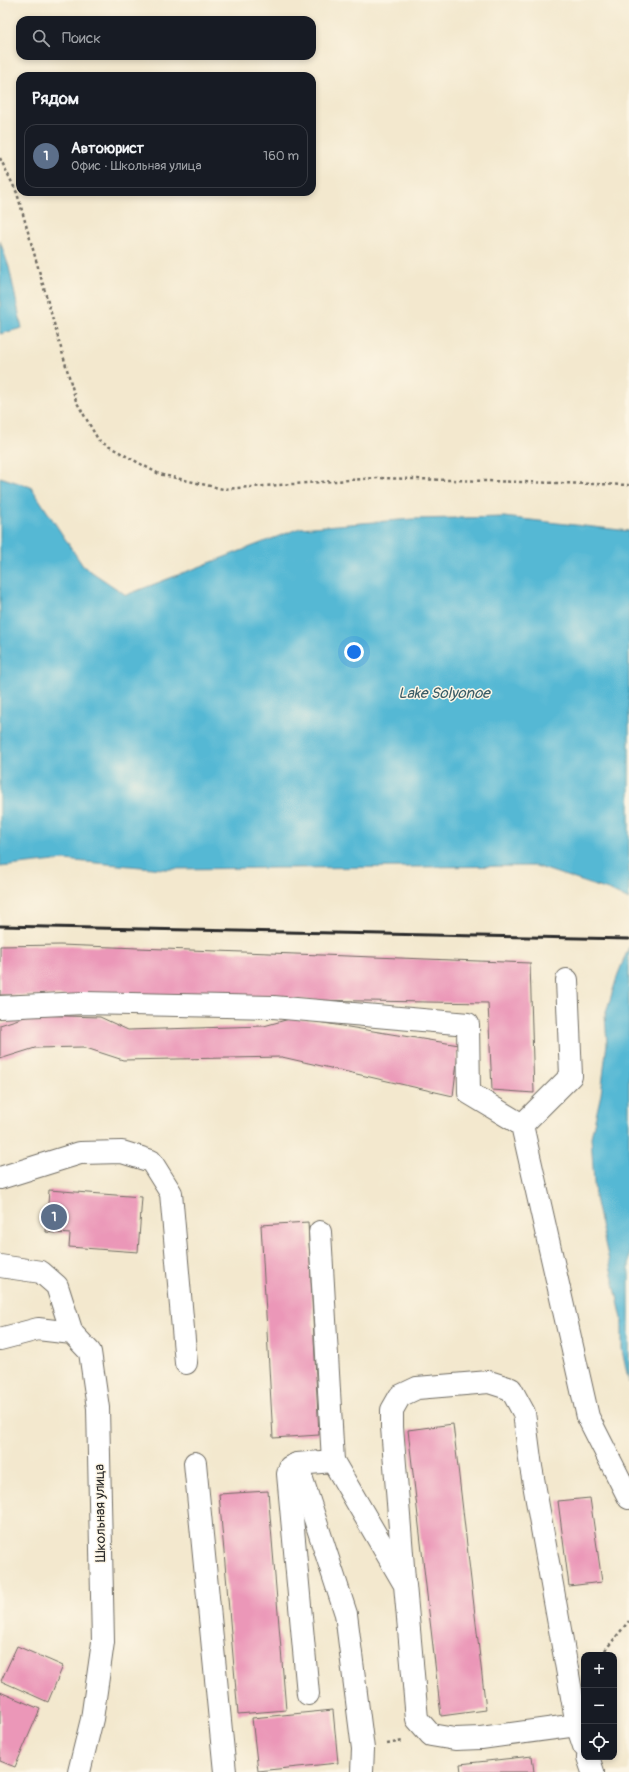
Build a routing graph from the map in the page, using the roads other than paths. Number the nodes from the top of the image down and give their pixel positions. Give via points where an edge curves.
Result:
1 (567, 980) dead end
2 (0, 1007) edge
3 (522, 1125) junction
4 (0, 1178) edge
5 (320, 1232) dead end
6 (0, 1266) edge
7 (72, 1333) junction
8 (0, 1339) edge
9 (186, 1363) dead end
10 (333, 1461) junction
11 (195, 1463) dead end
12 (297, 1464) junction
13 (629, 1498) edge
14 (405, 1585) junction
15 (308, 1694) dead end
16 (577, 1725) junction
17 (581, 1737) edge
18 (589, 1760) edge
19 (79, 1772) edge
20 (225, 1772) edge
21 (362, 1772) edge
22 (593, 1772) edge

1 - 3 street via 571,1076
2 - 3 street via 84,1003 273,1007 468,1024 469,1093
3 - 13 street via 588,1417
4 - 9 street via 80,1153 122,1152 151,1161 171,1193
5 - 10 street
6 - 7 street via 41,1272 57,1286
7 - 8 street via 38,1330
7 - 19 street, Школьная улица via 90,1352 98,1408 103,1642 92,1719
10 - 12 street
10 - 14 street
11 - 20 street
12 - 15 street via 290,1468 288,1474
12 - 21 street via 346,1614 363,1749
14 - 16 street via 416,1719 431,1735 455,1739 481,1738
14 - 16 street via 392,1410 400,1396 417,1388 489,1382 511,1389 524,1413 531,1467
16 - 17 street
18 - 22 street

